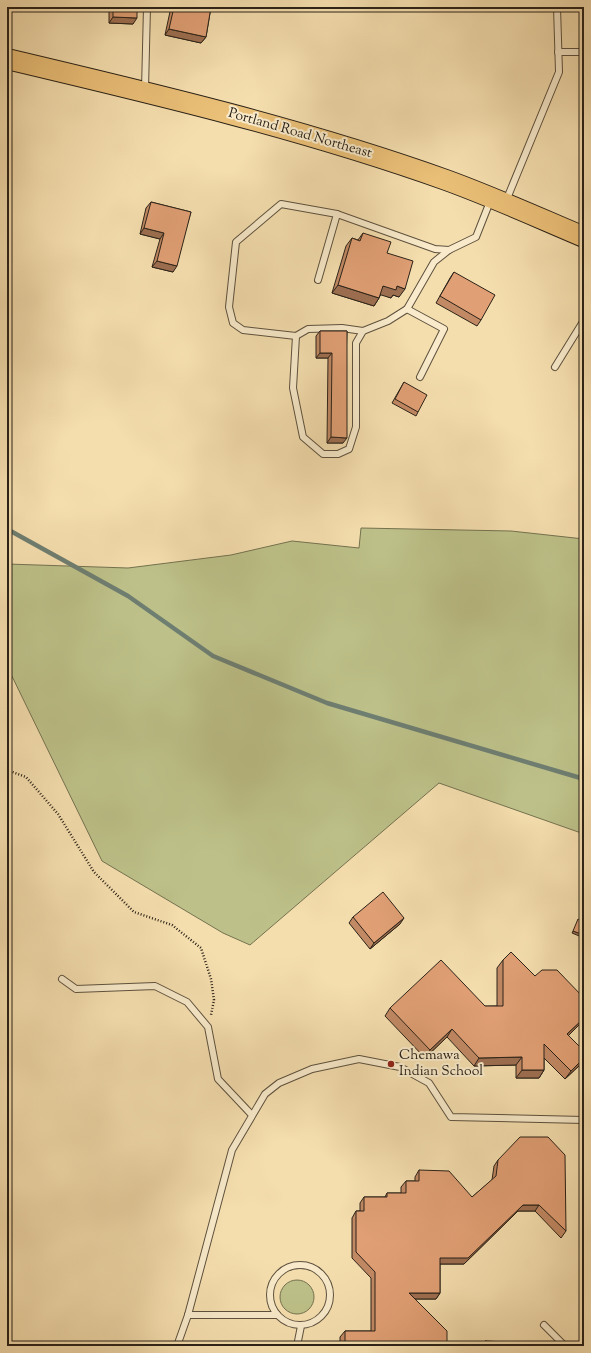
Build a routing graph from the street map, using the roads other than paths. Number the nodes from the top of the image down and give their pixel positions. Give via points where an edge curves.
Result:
1 (147, 7) edge
2 (557, 7) edge
3 (558, 52) junction
4 (584, 52) edge
5 (7, 59) edge
6 (146, 92) junction
7 (499, 201) junction
8 (337, 214) junction
9 (584, 237) edge
10 (449, 250) junction
11 (318, 280) dead end
12 (407, 310) junction
13 (584, 320) edge
14 (363, 332) junction
15 (296, 336) junction
16 (555, 367) dead end
17 (420, 376) dead end
18 (62, 979) dead end
19 (251, 1114) junction
20 (584, 1120) edge
21 (188, 1315) junction
22 (277, 1315) junction
23 (544, 1325) dead end
24 (301, 1326) junction
25 (176, 1346) edge
26 (296, 1346) edge
27 (565, 1346) edge

1 - 6 lane
2 - 3 lane
3 - 4 lane
3 - 7 lane via 559,72
5 - 6 main road, Portland Road Northeast
6 - 7 main road, Portland Road Northeast via 376,156
7 - 9 main road, Portland Road Northeast
7 - 10 lane via 476,237
8 - 10 lane via 434,249
8 - 11 lane
8 - 15 lane via 281,204 236,242 229,307 233,323 243,330
10 - 12 lane via 434,262
12 - 14 lane
12 - 17 lane via 444,329
13 - 16 lane
14 - 15 lane via 342,328 308,329
14 - 15 lane via 356,343 356,427 349,449 338,454 323,454 303,437 293,388
18 - 19 lane via 76,988 155,986 187,1002 208,1027 218,1079
19 - 20 lane via 265,1094 279,1083 312,1068 359,1059 400,1067 429,1083 450,1117
19 - 21 lane via 232,1150
21 - 22 lane
21 - 25 lane
22 - 24 lane via 283,1321
22 - 24 lane via 270,1296 275,1277 292,1266 312,1268 326,1281 330,1291 329,1301 326,1311 319,1318 311,1324
23 - 27 lane
24 - 26 lane

